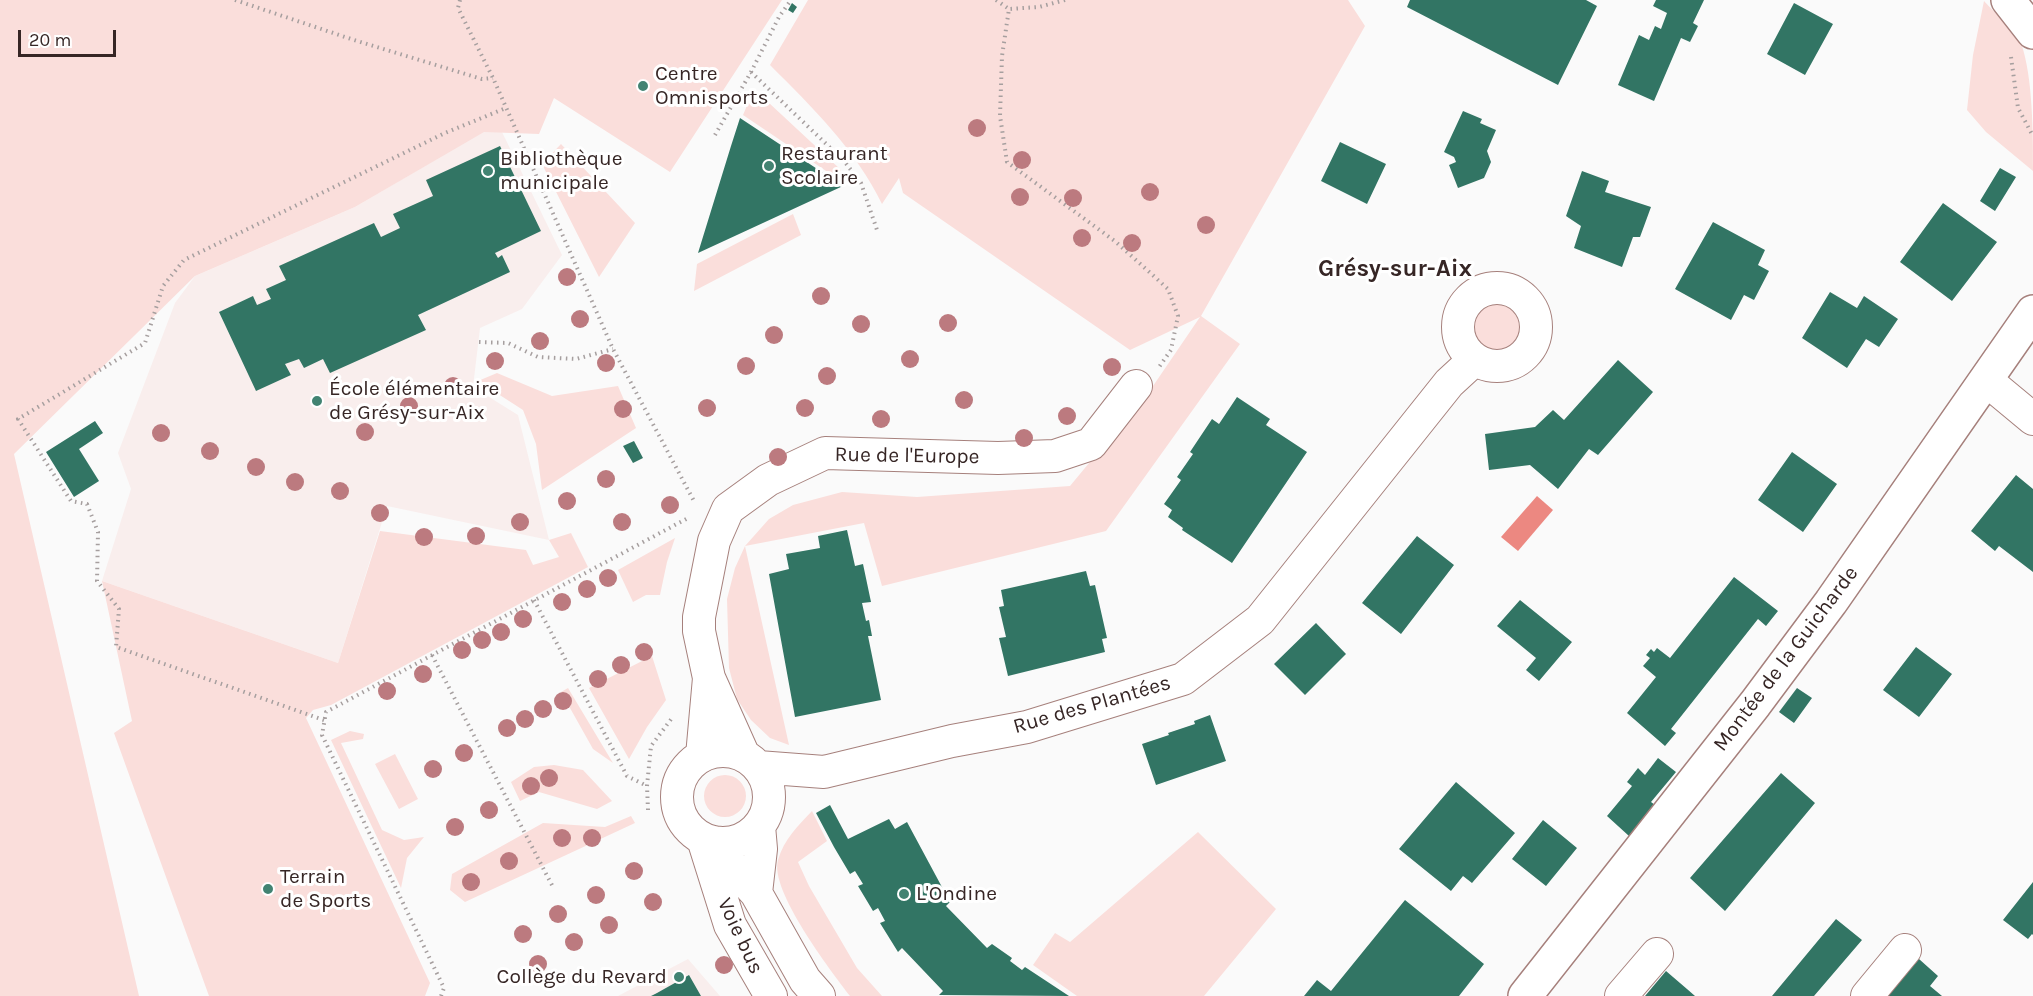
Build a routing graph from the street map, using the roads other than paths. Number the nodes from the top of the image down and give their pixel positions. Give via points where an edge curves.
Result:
1 (2033, 312) edge
2 (1474, 360) dead end
3 (1986, 380) junction
4 (1136, 386) road end
5 (2033, 419) edge
6 (709, 678) junction
7 (702, 756) junction
8 (751, 761) junction
9 (824, 772) junction
10 (762, 820) junction
11 (709, 841) junction
12 (756, 893) junction
13 (1905, 950) dead end
14 (1657, 954) dead end
15 (771, 996) edge
16 (819, 996) edge
17 (1525, 996) edge
18 (1621, 996) edge
19 (1867, 996) edge

1 - 3 main road, Montée de la Guicharde
2 - 9 street, Rue des Plantées via 1449,383 1260,620 1183,679 1027,727
3 - 5 street
3 - 17 main road, Montée de la Guicharde via 1755,704
4 - 6 street, Rue de l'Europe via 1091,444 1055,456 825,453 768,480 728,509 714,541 699,617
6 - 7 street, Rue de l'Europe
6 - 8 street, Rue de l'Europe
7 - 8 street via 730,751
7 - 11 street via 683,774 677,801 685,823
8 - 9 street, Rue des Plantées
8 - 10 street via 765,777 768,789 769,802
9 - 10 street, Rue des Plantées
10 - 11 street via 750,835 738,841
10 - 12 street
11 - 12 street
11 - 15 street, Voie bus via 730,925
12 - 16 street
13 - 19 street
14 - 18 street

